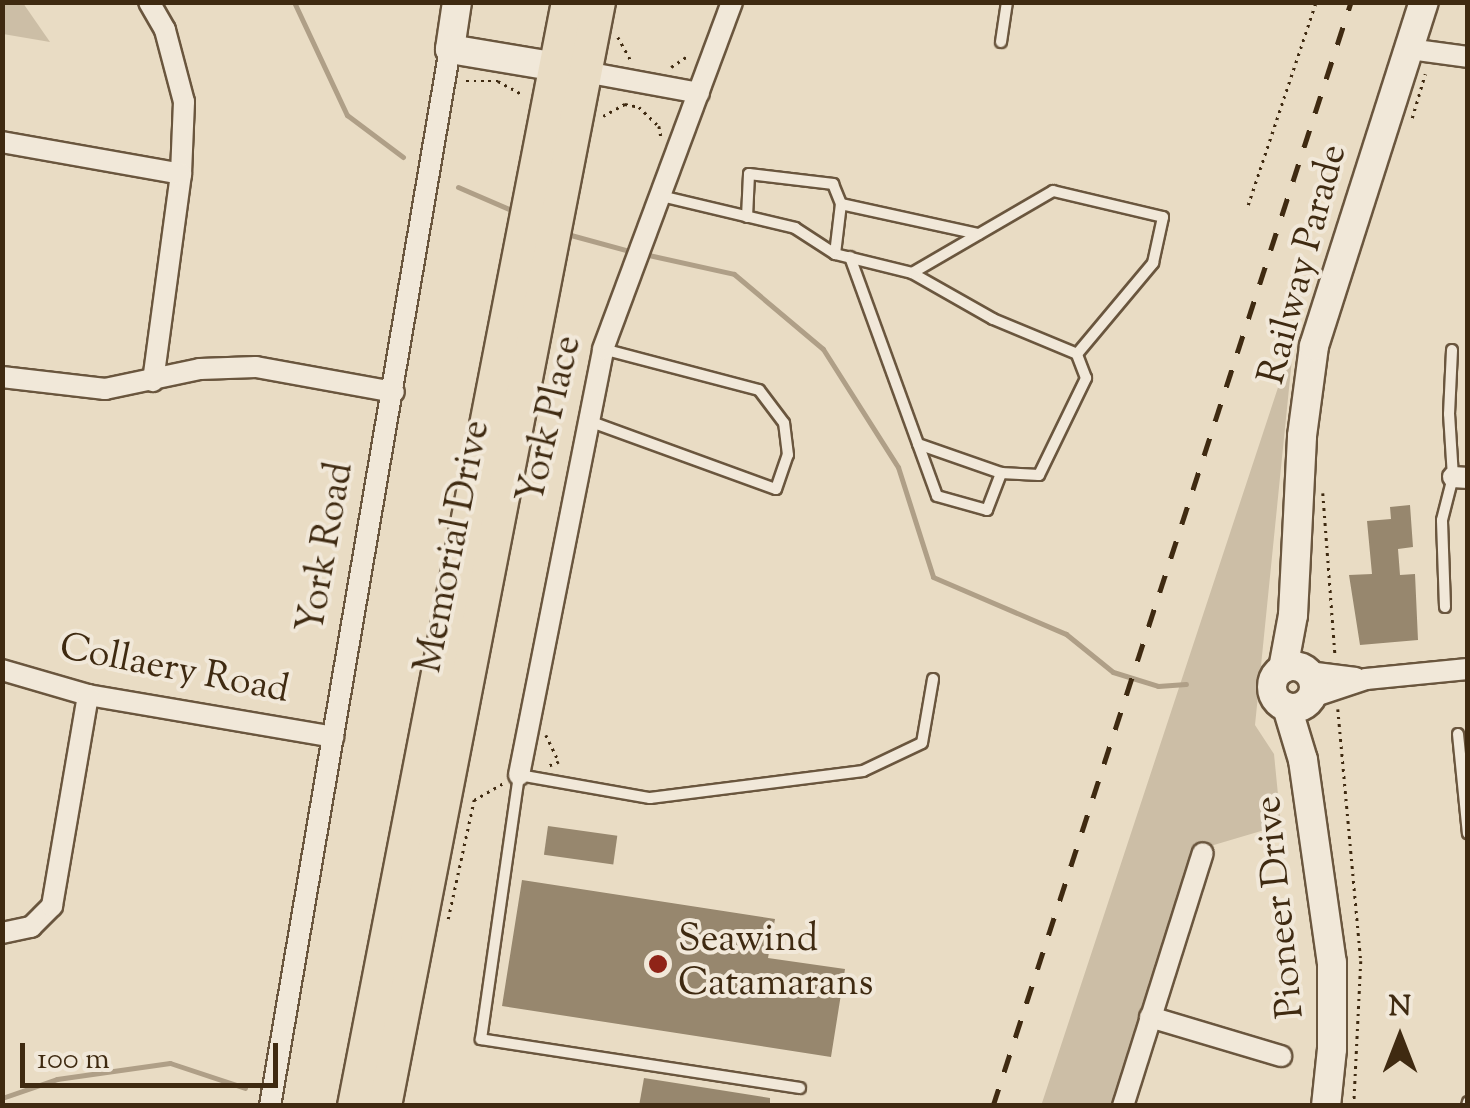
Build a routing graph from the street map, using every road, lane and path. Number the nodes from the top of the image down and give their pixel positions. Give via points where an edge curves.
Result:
1 (149, 2) edge
2 (457, 2) edge
3 (568, 2) edge
4 (600, 2) edge
5 (732, 2) edge
6 (1007, 2) edge
7 (1316, 2) edge
8 (1424, 2) edge
9 (616, 32) dead end
10 (1001, 42) dead end
11 (450, 49) junction
12 (1408, 49) junction
13 (686, 57) dead end
14 (1468, 58) edge
15 (642, 66) dead end
16 (572, 70) junction
17 (663, 70) dead end
18 (1425, 74) dead end
19 (460, 86) dead end
20 (699, 93) junction
21 (526, 105) dead end
22 (1412, 119) dead end
23 (597, 125) dead end
24 (2, 142) edge
25 (659, 147) dead end
26 (182, 174) junction
27 (660, 196) junction
28 (841, 204) junction
29 (1248, 205) dead end
30 (746, 217) junction
31 (979, 234) junction
32 (836, 254) junction
33 (850, 258) junction
34 (534, 268) junction
35 (912, 273) junction
36 (603, 349) junction
37 (1452, 350) dead end
38 (1077, 354) junction
39 (2, 377) edge
40 (153, 381) junction
41 (394, 392) junction
42 (586, 420) junction
43 (918, 444) junction
44 (1001, 473) junction
45 (1460, 477) edge
46 (1323, 490) dead end
47 (1445, 607) dead end
48 (1293, 614) joint
49 (1468, 669) edge
50 (2, 670) edge
51 (933, 679) dead end
52 (1309, 685) junction
53 (88, 695) junction
54 (1458, 734) dead end
55 (333, 737) junction
56 (519, 775) junction
57 (1468, 834) edge
58 (1203, 853) dead end
59 (448, 920) dead end
60 (2, 934) edge
61 (1150, 1017) junction
62 (1281, 1056) dead end
63 (800, 1088) dead end
64 (270, 1106) edge
65 (354, 1106) edge
66 (385, 1106) edge
67 (1123, 1106) edge
68 (1326, 1106) edge
69 (1354, 1106) edge

1 - 26 street via 165,30 184,102
2 - 11 main road, York Road
3 - 16 main road, Memorial Drive
4 - 16 main road, Memorial Drive
5 - 20 street, York Place
6 - 10 lane
7 - 29 path
8 - 12 main road, Railway Parade
9 - 15 path via 628,57
11 - 16 main road
11 - 41 street, York Road
12 - 14 street
12 - 48 main road, Railway Parade via 1314,346
13 - 17 path
16 - 20 street
16 - 34 main road, Memorial Drive
18 - 22 path
19 - 21 path via 474,78 498,81 515,87
20 - 27 street, York Place
23 - 25 path via 619,107 639,107 658,126
24 - 26 street
26 - 40 street
27 - 30 lane
27 - 36 street, York Place
28 - 30 lane via 833,184 749,174
28 - 31 lane
28 - 32 lane
30 - 32 lane via 795,228
31 - 35 lane
31 - 38 lane via 1053,192 1163,216 1153,264
32 - 33 lane
33 - 35 lane
33 - 43 lane
34 - 65 main road, Memorial Drive
34 - 66 main road, Memorial Drive
35 - 38 lane via 992,318
36 - 42 street, York Place
36 - 42 lane via 760,390 784,423 788,455 776,489
37 - 45 lane via 1449,414
38 - 44 lane via 1086,378 1039,475
39 - 40 street via 105,389
40 - 41 street via 200,369 256,367
41 - 55 street, York Road
42 - 56 street, York Place
43 - 44 lane
43 - 44 lane via 937,496 987,510
45 - 47 lane via 1442,520
46 - 52 path via 1332,649 1341,665
48 - 52 main road, Pioneer Drive
49 - 52 street
50 - 53 street, Collaery Road
51 - 56 lane via 922,743 863,771 650,798
52 - 68 main road, Pioneer Drive via 1303,760 1332,962
52 - 69 path via 1361,962
53 - 55 street, Collaery Road
53 - 60 street via 52,906 31,927
54 - 57 lane
55 - 64 street, York Road
56 - 59 path via 474,800
56 - 63 lane via 481,1039
58 - 61 street
61 - 62 street
61 - 67 street

